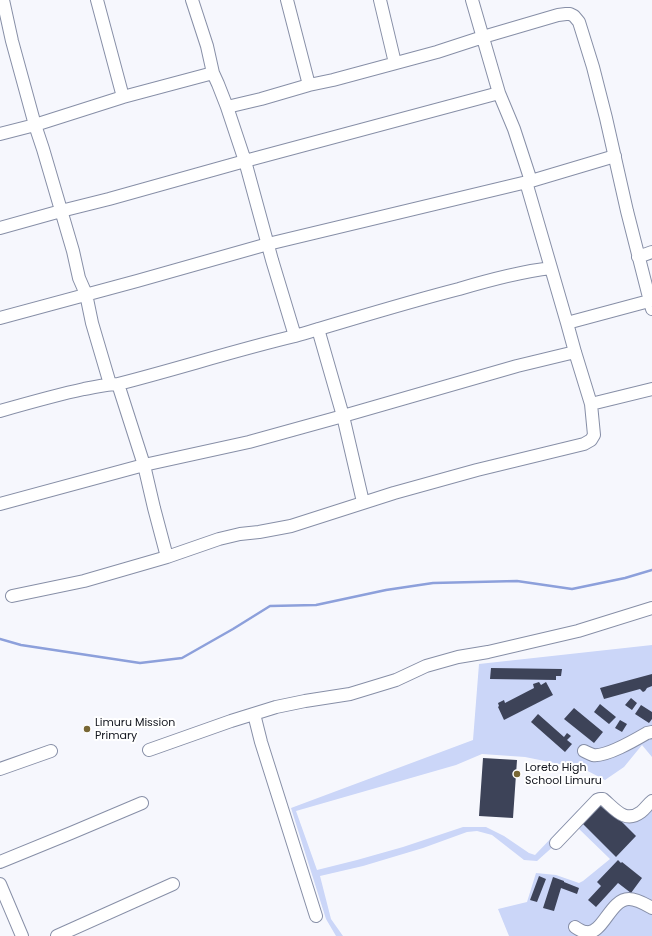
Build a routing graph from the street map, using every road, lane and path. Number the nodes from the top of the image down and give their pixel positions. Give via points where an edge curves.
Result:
1 (3, 0) edge
2 (97, 0) edge
3 (192, 0) edge
4 (287, 0) edge
5 (380, 0) edge
6 (472, 0) edge
7 (483, 37) junction
8 (394, 63) junction
9 (213, 73) junction
10 (309, 85) junction
11 (499, 93) junction
12 (123, 98) junction
13 (227, 106) junction
14 (35, 125) junction
15 (0, 134) edge
16 (615, 156) junction
17 (245, 160) junction
18 (529, 182) junction
19 (61, 211) junction
20 (0, 228) edge
21 (268, 244) junction
22 (652, 252) edge
23 (638, 257) junction
24 (551, 268) junction
25 (86, 294) junction
26 (651, 305) edge
27 (0, 318) edge
28 (567, 323) junction
29 (318, 329) junction
30 (295, 336) junction
31 (575, 352) junction
32 (114, 384) junction
33 (652, 389) edge
34 (591, 404) junction
35 (0, 412) edge
36 (343, 416) junction
37 (144, 465) junction
38 (363, 502) junction
39 (0, 504) edge
40 (167, 557) junction
41 (12, 596) dead end
42 (652, 608) edge
43 (254, 714) junction
44 (652, 732) edge
45 (149, 750) dead end
46 (51, 751) dead end
47 (584, 751) dead end
48 (0, 768) edge
49 (652, 800) edge
50 (142, 803) dead end
51 (556, 843) dead end
52 (0, 862) edge
53 (0, 884) edge
54 (173, 884) dead end
55 (652, 908) edge
56 (316, 916) dead end
57 (575, 927) dead end
58 (22, 936) edge
59 (57, 936) edge

1 - 14 street
2 - 12 street
3 - 9 street
4 - 10 street
5 - 8 street
6 - 7 street
7 - 8 street
7 - 11 street
7 - 16 street via 566,14 574,16 579,22
8 - 10 street
9 - 12 street
9 - 13 street
10 - 13 street
11 - 17 street
11 - 18 street via 514,129
12 - 14 street
13 - 17 street
14 - 15 street
14 - 19 street
16 - 18 street
16 - 23 street
17 - 19 street
17 - 21 street
18 - 21 street
18 - 24 street
19 - 20 street
19 - 25 street
21 - 25 street
21 - 30 street
22 - 23 street
23 - 26 street
24 - 28 street
24 - 29 street via 485,281
25 - 27 street
25 - 32 street via 92,322
26 - 28 street
28 - 31 street
29 - 30 street
29 - 36 street
30 - 32 street
31 - 34 street
31 - 36 street
32 - 35 street
32 - 37 street via 124,402
33 - 34 street
34 - 38 street via 594,435 584,444
36 - 37 street via 249,442
36 - 38 street
37 - 39 street
37 - 40 street
38 - 40 street via 291,526 219,539
40 - 41 street via 84,581
42 - 43 street via 578,631 426,666 396,680 350,694 305,700
43 - 45 street
43 - 56 street
44 - 47 street via 616,750 593,755
46 - 48 street
49 - 51 street via 631,817 621,814 603,799 597,800
50 - 52 street
53 - 58 street
54 - 59 street
55 - 57 street via 639,901 622,900 593,931 586,932

